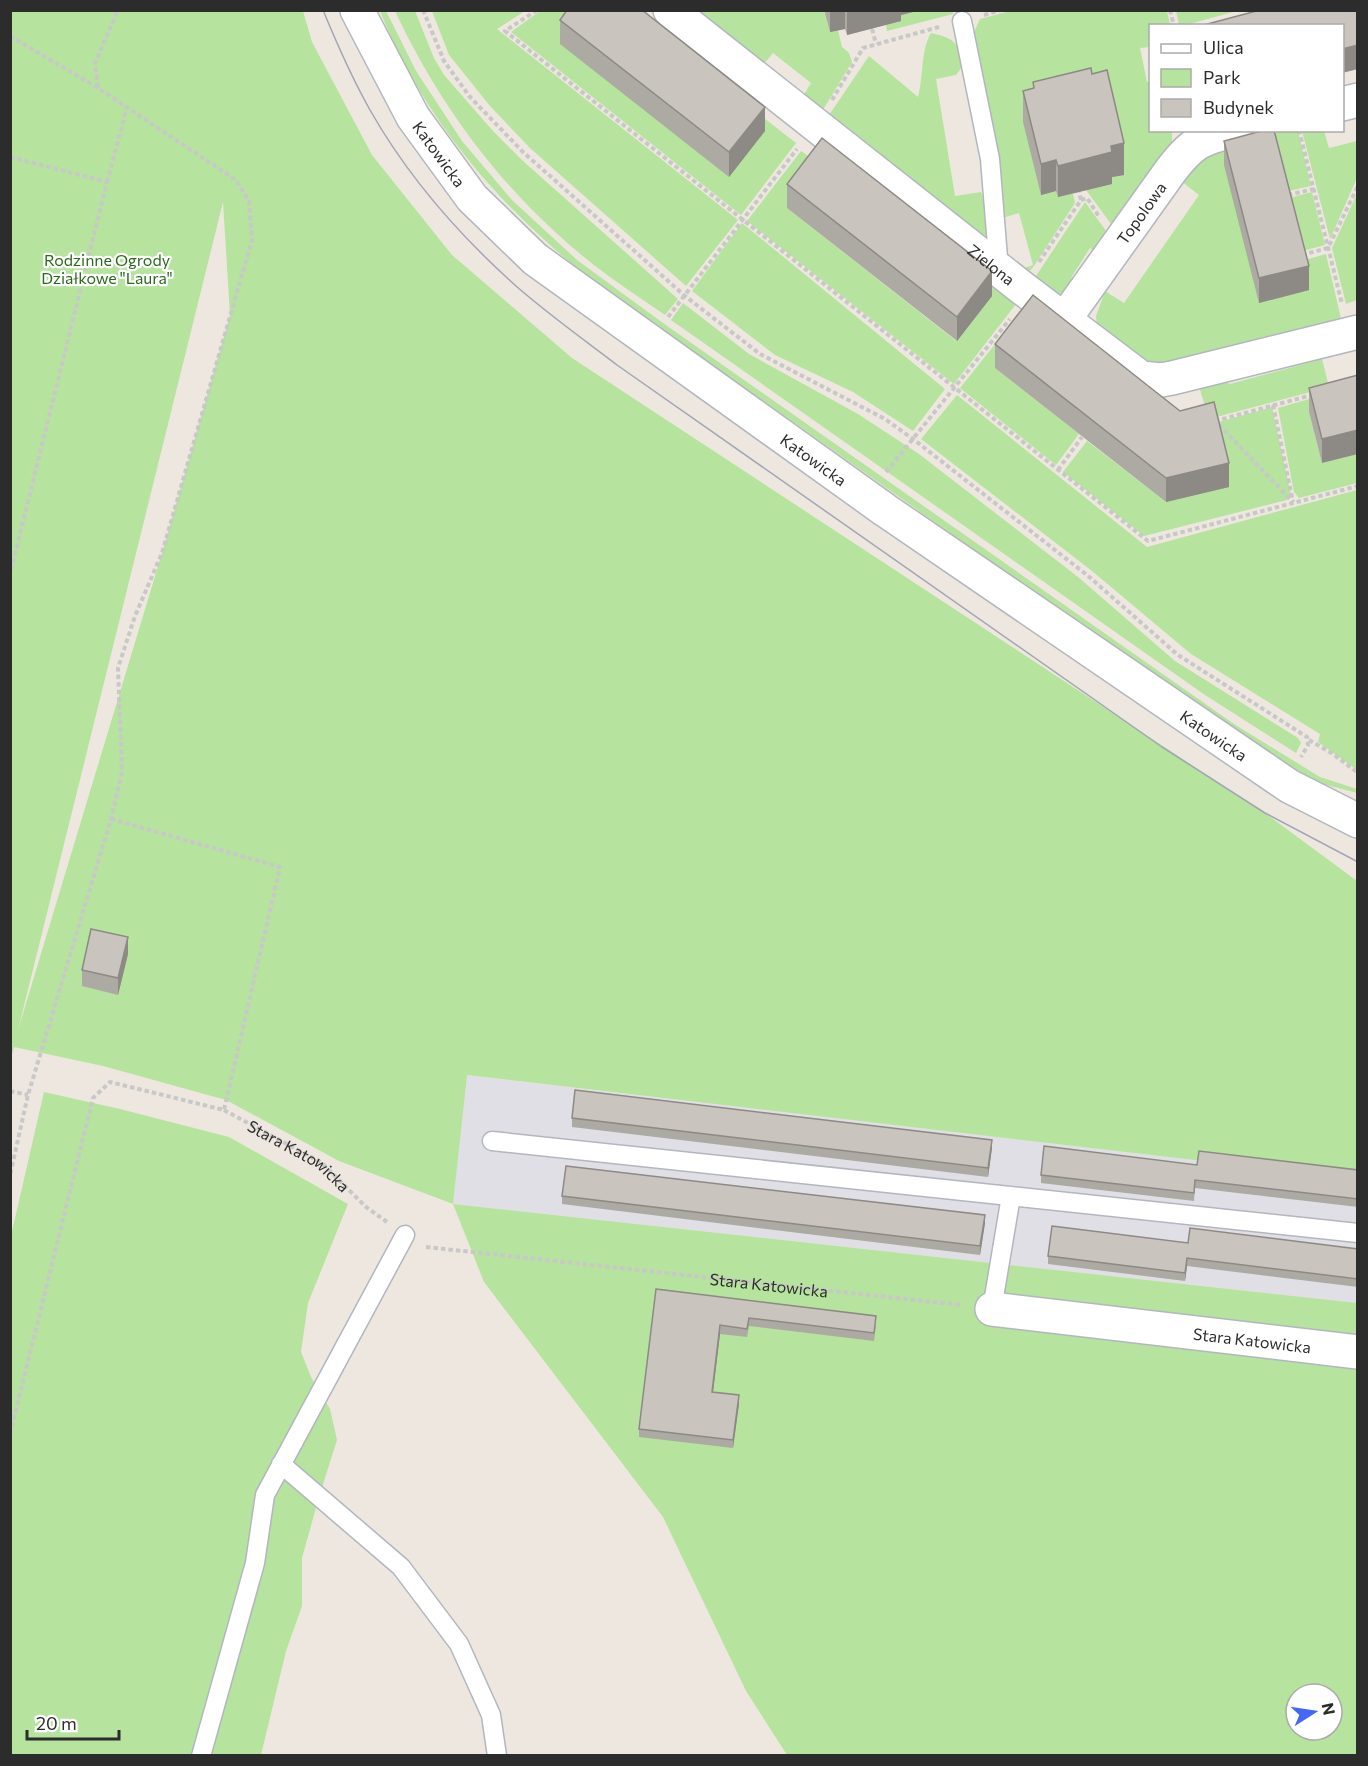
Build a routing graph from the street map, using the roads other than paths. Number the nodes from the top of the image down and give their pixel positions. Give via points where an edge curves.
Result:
1 (357, 10) edge
2 (670, 10) edge
3 (962, 21) road end
4 (1222, 132) edge
5 (1196, 136) edge
6 (1012, 289) junction
7 (1064, 320) junction
8 (1358, 332) edge
9 (1358, 821) edge
10 (492, 1141) dead end
11 (1011, 1196) junction
12 (1358, 1233) edge
13 (405, 1235) road end
14 (992, 1309) joint
15 (1358, 1352) edge
16 (281, 1464) junction
17 (201, 1755) edge
18 (497, 1755) edge

1 - 9 street, Katowicka via 413,117 472,198 535,260 885,510 1289,786
2 - 6 street, Zielona via 809,135
3 - 6 lane
4 - 5 street, Topolowa
5 - 7 street, Topolowa
6 - 7 street, Zielona
7 - 8 street, Zielona via 1126,368 1152,380
10 - 11 lane
11 - 12 lane
11 - 14 lane
13 - 16 lane
14 - 15 street, Stara Katowicka
16 - 17 lane via 265,1495 255,1563
16 - 18 lane via 401,1567 459,1644 491,1715

